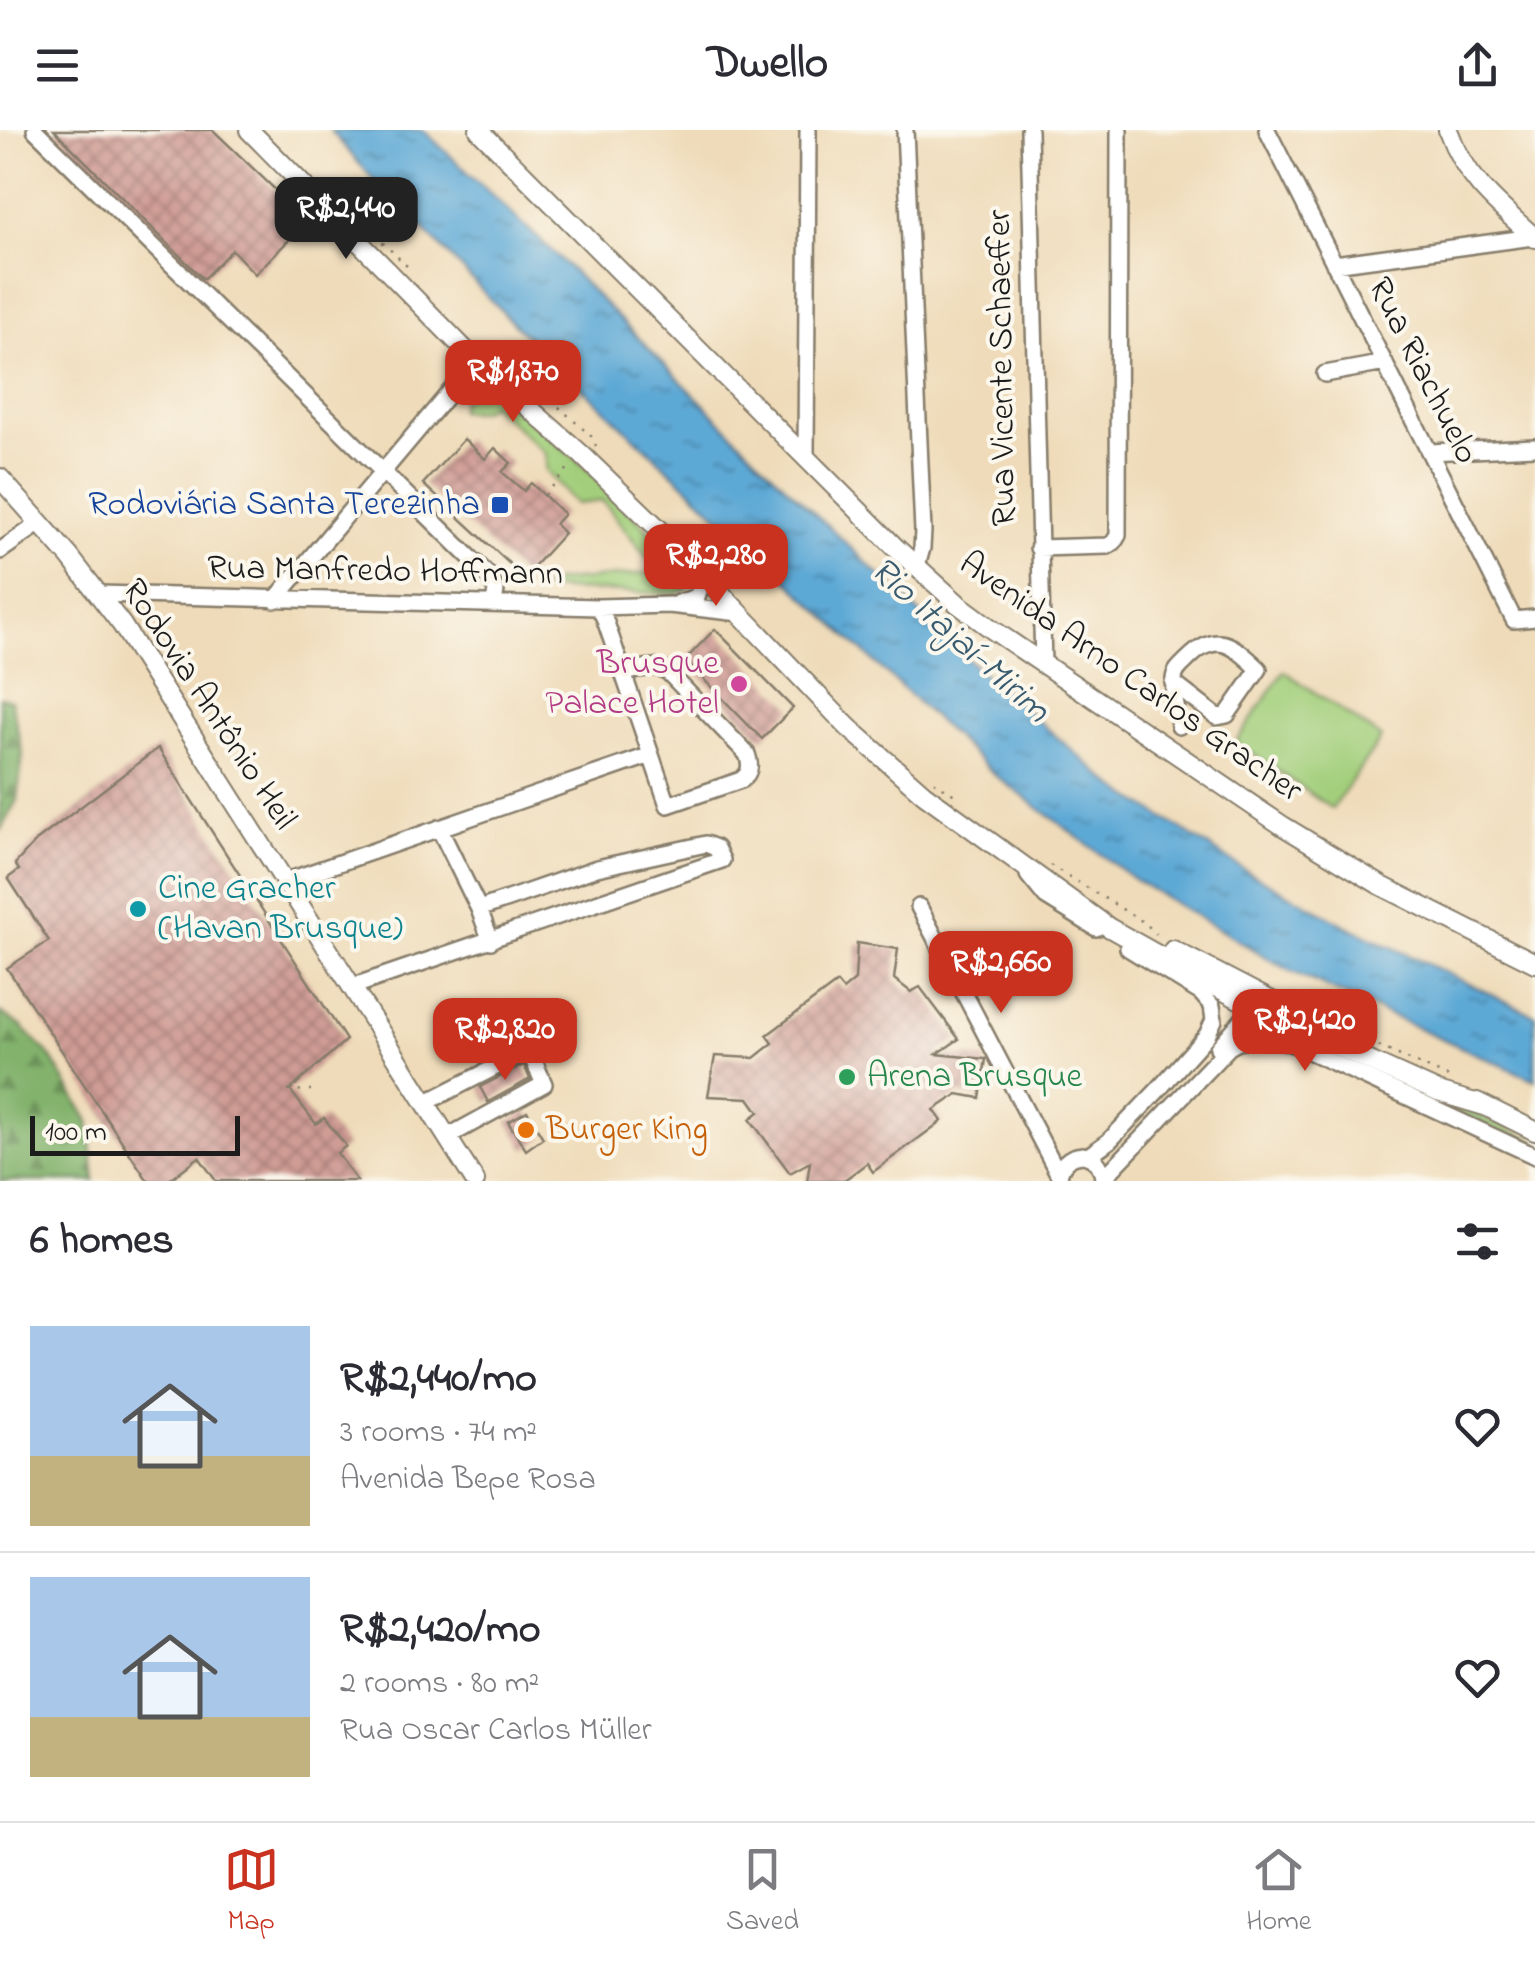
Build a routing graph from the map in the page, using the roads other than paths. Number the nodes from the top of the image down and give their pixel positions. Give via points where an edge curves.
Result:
1 (35, 130) edge
2 (248, 130) edge
3 (478, 130) edge
4 (808, 130) edge
5 (905, 130) edge
6 (1028, 130) edge
7 (1119, 130) edge
8 (1267, 130) edge
9 (1448, 130) edge
10 (1534, 238) edge
11 (1334, 264) junction
12 (476, 361) junction
13 (1385, 363) junction
14 (1325, 374) dead end
15 (1535, 447) edge
16 (1430, 452) junction
17 (806, 458) junction
18 (381, 472) junction
19 (0, 478) edge
20 (40, 522) junction
21 (1038, 548) junction
22 (0, 551) edge
23 (917, 566) junction
24 (697, 568) junction
25 (99, 594) junction
26 (275, 600) junction
27 (494, 604) junction
28 (669, 605) junction
29 (598, 607) junction
30 (740, 613) junction
31 (1535, 618) edge
32 (1042, 664) junction
33 (624, 674) junction
34 (1173, 683) junction
35 (1198, 703) junction
36 (1179, 726) junction
37 (1168, 748) junction
38 (651, 755) junction
39 (439, 828) junction
40 (1016, 860) junction
41 (284, 882) junction
42 (1049, 883) junction
43 (919, 907) dead end
44 (479, 909) junction
45 (492, 941) junction
46 (1198, 963) junction
47 (1535, 963) edge
48 (351, 987) junction
49 (1250, 1005) junction
50 (425, 1103) junction
51 (1485, 1106) junction
52 (1535, 1131) edge
53 (446, 1137) junction
54 (1088, 1156) junction
55 (1125, 1156) junction
56 (1535, 1156) edge
57 (1062, 1172) edge
58 (1103, 1180) edge
59 (475, 1181) edge

1 - 18 street
2 - 12 main road
3 - 17 main road, Avenida Arno Carlos Gracher
4 - 17 street
5 - 23 street via 923,531
6 - 21 street, Rua Vicente Schaeffer
7 - 21 street via 1118,536 1108,546
8 - 11 street, Rua Riachuelo
9 - 10 main road via 1474,180
10 - 11 street
11 - 13 street, Rua Riachuelo
12 - 18 street
12 - 24 main road
13 - 14 street
13 - 16 street, Rua Riachuelo
15 - 16 street
16 - 31 street, Rua Riachuelo via 1514,620
17 - 23 main road, Avenida Arno Carlos Gracher
18 - 26 street
18 - 27 street via 487,574 496,590
19 - 20 main road, Rodovia Antônio Heil
20 - 22 street
20 - 25 main road, Rodovia Antônio Heil
21 - 32 street, Rua Vicente Schaeffer
23 - 32 main road, Avenida Arno Carlos Gracher
24 - 28 street via 697,597
24 - 30 main road
25 - 26 street, Rua Manfredo Hoffmann
25 - 41 main road, Rodovia Antônio Heil
26 - 27 street, Rua Manfredo Hoffmann
27 - 29 street, Rua Manfredo Hoffmann
28 - 29 street, Rua Manfredo Hoffmann
28 - 30 street, Rua Manfredo Hoffmann
29 - 33 street
30 - 40 main road via 885,762
32 - 37 main road, Avenida Arno Carlos Gracher
33 - 38 street
33 - 38 street via 650,666 668,672 747,754 750,770 741,780 668,805
34 - 35 street
34 - 35 street via 1176,672 1210,643 1238,650 1260,669 1228,715 1217,717
34 - 36 street
35 - 36 street
36 - 37 street
37 - 47 main road, Avenida Arno Carlos Gracher via 1338,861
38 - 39 street
39 - 41 street
39 - 44 street
40 - 42 main road
40 - 54 street via 1046,897 1190,985 1214,1014 1212,1026 1158,1090
41 - 48 main road, Rodovia Antônio Heil
42 - 46 main road
42 - 49 main road via 1108,927
43 - 57 street
44 - 45 street
44 - 45 street via 597,868 706,844 722,860
45 - 48 street
46 - 49 main road via 1245,994
46 - 51 main road
48 - 50 main road, Rodovia Antônio Heil
49 - 51 main road via 1438,1092
49 - 55 street via 1226,1040 1130,1142
50 - 53 main road, Rodovia Antônio Heil
50 - 53 street via 529,1050 544,1084
51 - 52 main road
53 - 59 main road, Rodovia Antônio Heil
54 - 57 street via 1078,1156
54 - 58 street
55 - 56 street via 1229,1047 1269,1037
55 - 58 street

